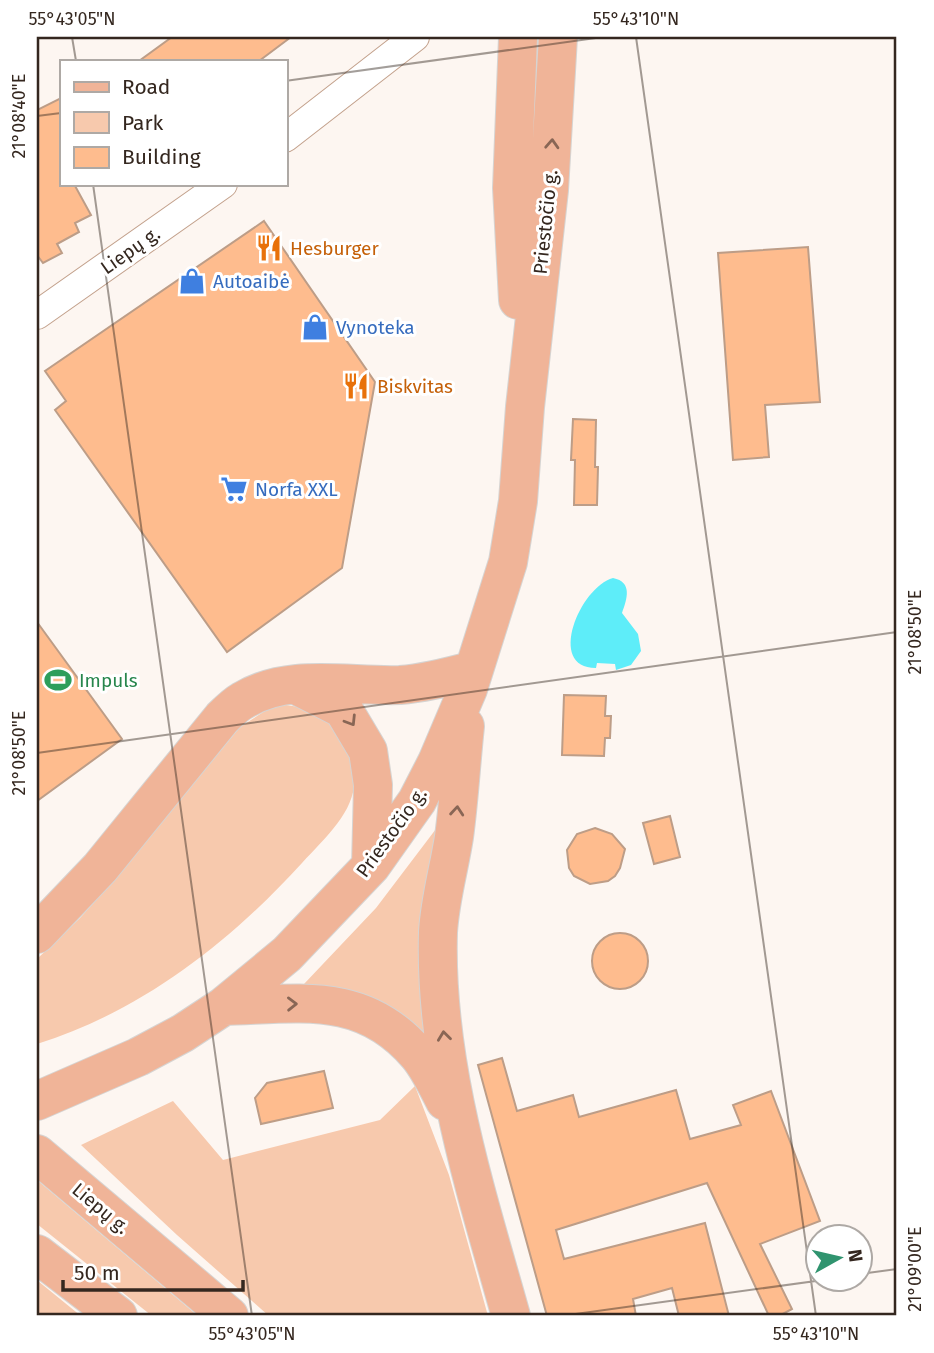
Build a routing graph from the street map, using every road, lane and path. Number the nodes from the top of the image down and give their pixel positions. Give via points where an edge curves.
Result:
1 (415, 37) edge
2 (558, 37) edge
3 (512, 44) edge
4 (287, 136) edge
5 (220, 186) edge
6 (37, 315) edge
7 (525, 407) junction
8 (471, 680) junction
9 (295, 684) junction
10 (371, 866) junction
11 (37, 934) edge
12 (224, 1006) junction
13 (37, 1101) edge
14 (458, 1128) junction
15 (37, 1154) edge
16 (37, 1254) edge
17 (118, 1316) edge
18 (229, 1316) edge
19 (511, 1316) edge

1 - 4 street
7 -> 2 main road, Priestočio g. via 550,190
3 - 7 main road, Priestočio g. via 512,188
5 - 6 street, Liepų g.
7 - 8 main road, Priestočio g. via 508,562
8 - 9 main road
8 - 10 main road, Priestočio g. via 438,762
14 -> 8 main road via 439,988 438,930 454,839
9 -> 10 main road via 343,709 368,751 373,785
9 - 11 main road via 242,701 222,718 100,868
10 - 12 main road, Priestočio g. via 287,954
12 - 13 main road, Priestočio g. via 149,1051
12 -> 14 main road via 318,1004 350,1008 377,1019 418,1055
14 - 19 main road
15 - 18 main road, Liepų g.
16 - 17 main road

